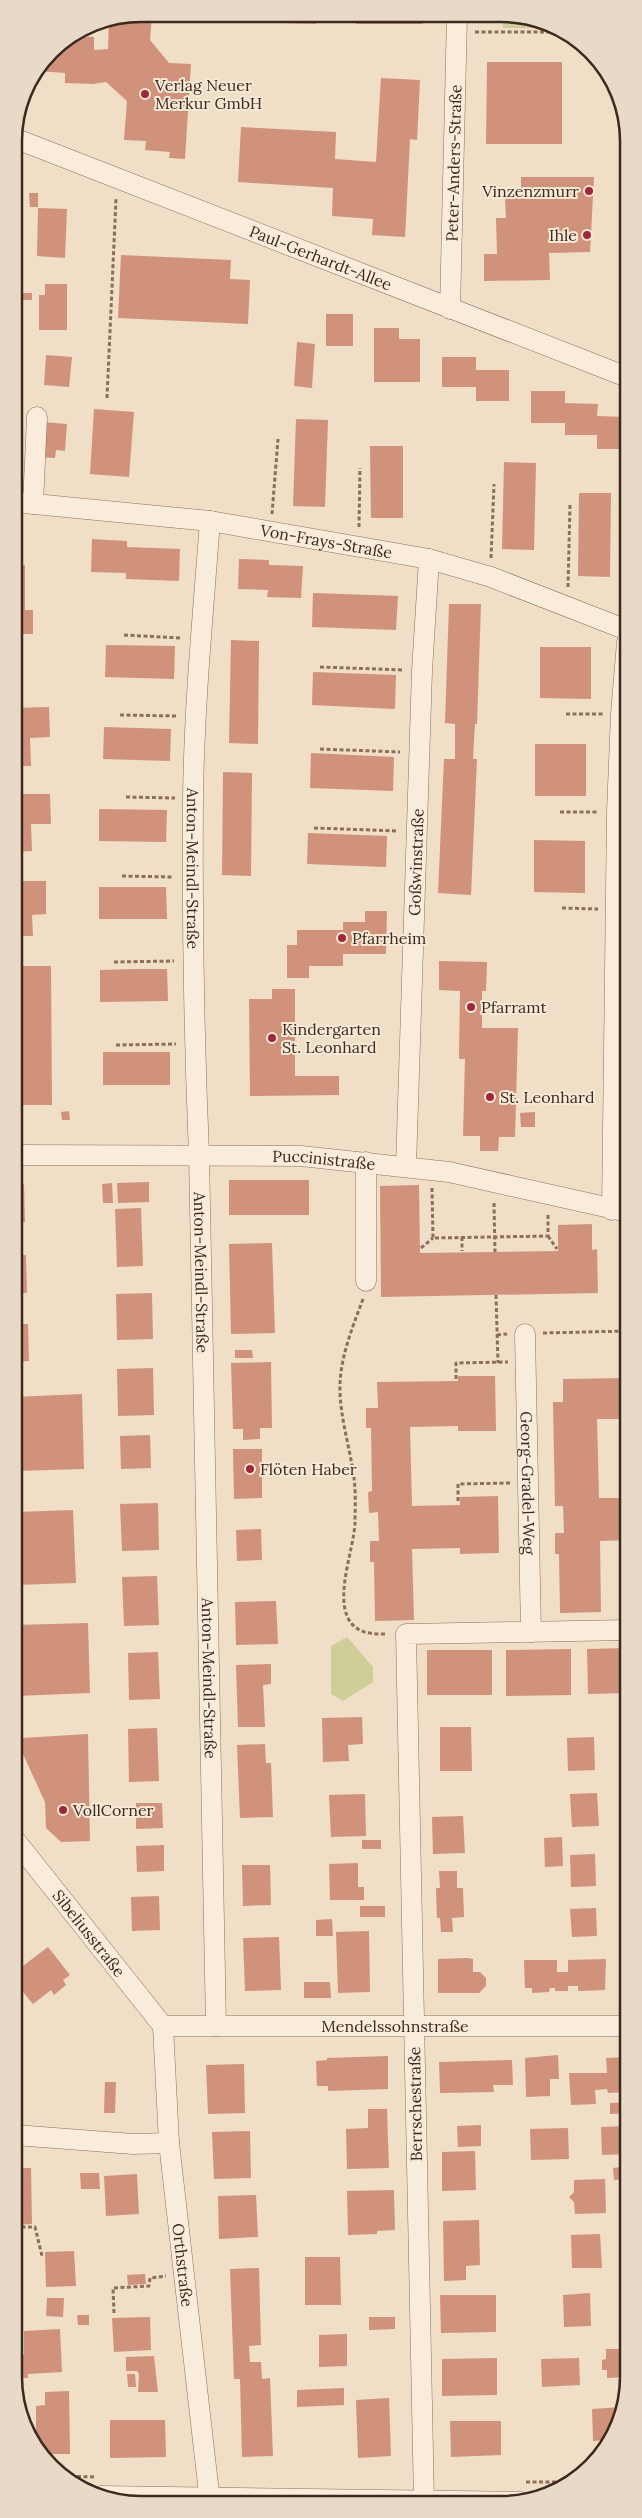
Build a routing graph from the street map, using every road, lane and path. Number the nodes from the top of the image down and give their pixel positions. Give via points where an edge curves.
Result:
1 (457, 24) edge
2 (543, 31) edge
3 (23, 142) edge
4 (116, 180) junction
5 (450, 309) junction
6 (620, 374) edge
7 (107, 398) dead end
8 (37, 417) dead end
9 (278, 439) dead end
10 (360, 468) dead end
11 (494, 484) dead end
12 (24, 503) edge
13 (570, 505) dead end
14 (210, 521) junction
15 (271, 532) junction
16 (359, 547) junction
17 (429, 559) junction
18 (491, 577) junction
19 (567, 606) junction
20 (620, 627) edge
21 (124, 635) dead end
22 (202, 639) junction
23 (320, 667) dead end
24 (422, 671) junction
25 (566, 714) dead end
26 (620, 714) edge
27 (120, 715) dead end
28 (196, 717) junction
29 (620, 745) edge
30 (320, 749) dead end
31 (420, 752) junction
32 (126, 797) dead end
33 (193, 799) junction
34 (560, 812) dead end
35 (617, 812) junction
36 (314, 828) dead end
37 (418, 832) junction
38 (122, 876) dead end
39 (194, 877) junction
40 (562, 908) dead end
41 (616, 909) junction
42 (195, 960) junction
43 (114, 962) dead end
44 (194, 1043) junction
45 (116, 1045) dead end
46 (199, 1154) junction
47 (23, 1155) edge
48 (366, 1162) junction
49 (406, 1166) junction
50 (432, 1169) junction
51 (620, 1176) edge
52 (494, 1180) junction
53 (547, 1193) junction
54 (620, 1211) edge
55 (548, 1236) junction
56 (462, 1237) junction
57 (495, 1237) junction
58 (433, 1238) junction
59 (421, 1248) dead end
60 (557, 1250) dead end
61 (462, 1251) dead end
62 (495, 1252) dead end
63 (366, 1281) joint
64 (496, 1295) dead end
65 (619, 1331) edge
66 (497, 1334) junction
67 (525, 1334) junction
68 (526, 1362) junction
69 (498, 1363) junction
70 (456, 1379) dead end
71 (528, 1483) junction
72 (458, 1501) dead end
73 (619, 1630) edge
74 (531, 1632) junction
75 (406, 1634) junction
76 (23, 1850) edge
77 (163, 2026) junction
78 (216, 2026) junction
79 (414, 2026) junction
80 (619, 2026) edge
81 (23, 2136) edge
82 (169, 2143) junction
83 (23, 2227) edge
84 (42, 2256) dead end
85 (150, 2284) dead end
86 (114, 2313) dead end
87 (209, 2496) edge
88 (424, 2496) edge

1 - 2 path
1 - 5 street, Peter-Anders-Straße
3 - 4 street, Paul-Gerhardt-Allee
4 - 5 street, Paul-Gerhardt-Allee
4 - 7 path
5 - 6 street, Paul-Gerhardt-Allee
8 - 12 street
9 - 15 path
10 - 16 path
11 - 18 path
12 - 14 street, Von-Frays-Straße
13 - 19 path
14 - 15 street, Von-Frays-Straße
14 - 22 street, Anton-Meindl-Straße
15 - 16 street, Von-Frays-Straße
16 - 17 street, Von-Frays-Straße
17 - 18 street, Von-Frays-Straße
17 - 24 street, Goßwinstraße
18 - 19 street, Von-Frays-Straße
19 - 20 street, Von-Frays-Straße
21 - 22 path
22 - 28 street, Anton-Meindl-Straße
23 - 24 path
24 - 31 street, Goßwinstraße
25 - 26 path
27 - 28 path
28 - 33 street, Anton-Meindl-Straße
29 - 35 street
30 - 31 path
31 - 37 street, Goßwinstraße
32 - 33 path
33 - 39 street, Anton-Meindl-Straße
34 - 35 path
35 - 41 street
36 - 37 path
37 - 49 street, Goßwinstraße
38 - 39 path
39 - 42 street, Anton-Meindl-Straße
40 - 41 path
41 - 51 street
42 - 43 path
42 - 44 street, Anton-Meindl-Straße
44 - 45 path
44 - 46 street, Anton-Meindl-Straße
46 - 47 street, Puccinistraße
46 - 48 street, Puccinistraße via 282,1155
46 - 78 street, Anton-Meindl-Straße
48 - 49 street, Puccinistraße
48 - 63 street
49 - 50 street, Puccinistraße
50 - 52 street, Puccinistraße
50 - 58 path
52 - 53 street, Puccinistraße
52 - 57 path
53 - 54 street, Puccinistraße
53 - 55 path
55 - 57 path
55 - 60 path
56 - 57 path
56 - 58 path
56 - 61 path
57 - 62 path
58 - 59 path
63 - 75 path via 340,1384 355,1480 354,1530 344,1596 345,1610 357,1630 370,1634
64 - 66 path
65 - 67 path
66 - 67 path
66 - 69 path
67 - 68 street, Georg-Gradel-Weg
68 - 69 path
68 - 71 street, Georg-Gradel-Weg
69 - 70 path via 456,1363
71 - 72 path via 458,1484
71 - 74 street, Georg-Gradel-Weg
73 - 74 street
74 - 75 street
75 - 79 street, Berrschestraße
76 - 77 street, Sibeliusstraße
77 - 78 street, Mendelssohnstraße
77 - 82 street, Orthstraße
78 - 79 street, Mendelssohnstraße
79 - 80 street, Mendelssohnstraße
79 - 88 street, Berrschestraße
81 - 82 street via 133,2144
82 - 87 street, Orthstraße
83 - 84 path via 35,2226
85 - 86 path via 113,2288

